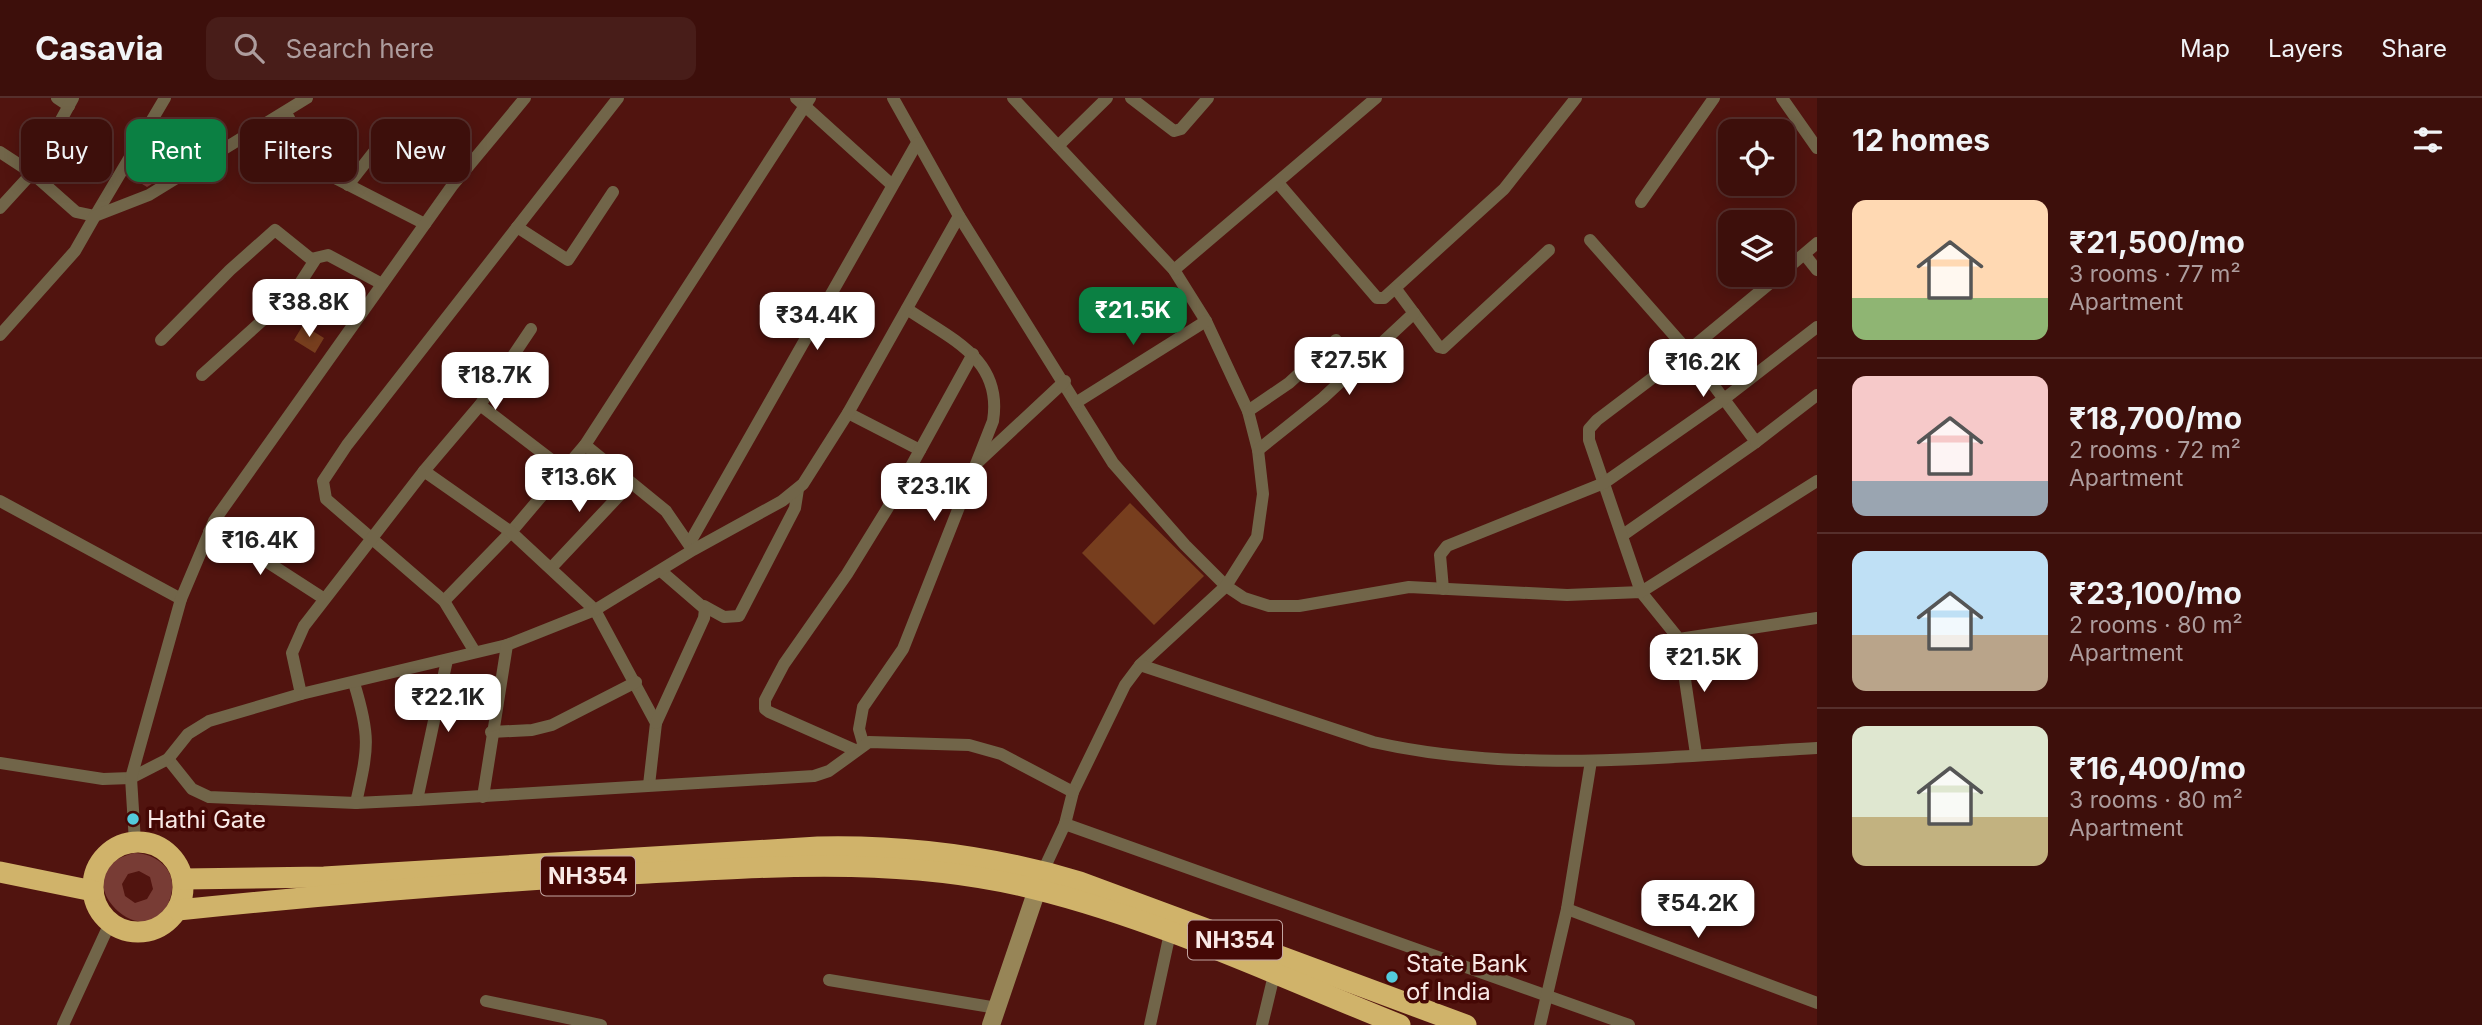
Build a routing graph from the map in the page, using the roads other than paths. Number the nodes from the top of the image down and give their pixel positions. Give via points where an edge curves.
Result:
1 (57, 98) edge
2 (165, 98) edge
3 (307, 98) edge
4 (525, 98) edge
5 (618, 98) edge
6 (893, 98) edge
7 (1013, 98) edge
8 (1107, 98) edge
9 (1131, 98) edge
10 (1208, 98) edge
11 (1376, 98) edge
12 (1576, 98) edge
13 (1714, 98) edge
14 (1782, 98) edge
15 (804, 100) edge
16 (71, 102) edge
17 (286, 113) junction
18 (62, 119) edge
19 (917, 143) junction
20 (1058, 146) junction
21 (1817, 148) edge
22 (0, 152) edge
23 (371, 156) edge
24 (21, 166) edge
25 (24, 182) edge
26 (42, 182) edge
27 (891, 184) junction
28 (1279, 184) junction
29 (348, 185) junction
30 (613, 192) dead end
31 (1641, 202) dead end
32 (0, 208) edge
33 (95, 216) junction
34 (959, 216) junction
35 (425, 224) junction
36 (517, 227) junction
37 (1590, 240) dead end
38 (1817, 243) edge
39 (1549, 250) dead end
40 (1805, 255) junction
41 (315, 260) junction
42 (1795, 263) edge
43 (1817, 270) edge
44 (1174, 271) junction
45 (382, 284) junction
46 (1765, 287) edge
47 (1396, 289) junction
48 (907, 309) junction
49 (1414, 313) junction
50 (1206, 321) junction
51 (1817, 327) edge
52 (531, 329) dead end
53 (0, 335) edge
54 (161, 340) dead end
55 (1336, 340) dead end
56 (1688, 351) junction
57 (973, 354) junction
58 (202, 374) dead end
59 (1065, 382) junction
60 (1817, 395) edge
61 (1724, 399) junction
62 (1077, 402) junction
63 (480, 405) junction
64 (1248, 411) junction
65 (848, 414) junction
66 (1756, 442) junction
67 (585, 445) junction
68 (920, 450) junction
69 (1258, 450) junction
70 (975, 464) junction
71 (424, 471) junction
72 (566, 471) junction
73 (1817, 481) edge
74 (631, 483) junction
75 (1604, 483) junction
76 (798, 489) junction
77 (0, 501) edge
78 (209, 532) junction
79 (511, 532) junction
80 (1623, 535) junction
81 (370, 539) junction
82 (691, 547) junction
83 (552, 567) junction
84 (661, 571) junction
85 (1226, 586) junction
86 (1443, 589) junction
87 (1641, 592) junction
88 (323, 598) junction
89 (181, 599) junction
90 (444, 600) junction
91 (704, 606) junction
92 (595, 610) junction
93 (1817, 618) edge
94 (1679, 639) junction
95 (506, 645) junction
96 (475, 652) junction
97 (447, 660) junction
98 (1140, 664) junction
99 (636, 682) junction
100 (354, 683) junction
101 (301, 694) junction
102 (656, 723) junction
103 (491, 732) junction
104 (859, 747) junction
105 (1817, 748) edge
106 (1696, 754) junction
107 (168, 759) junction
108 (1591, 761) junction
109 (0, 763) edge
110 (131, 778) junction
111 (649, 785) junction
112 (1073, 792) junction
113 (483, 797) junction
114 (417, 800) junction
115 (356, 803) junction
116 (1065, 824) junction
117 (135, 842) junction
118 (0, 872) edge
119 (183, 879) junction
120 (1040, 880) junction
121 (93, 891) junction
122 (1567, 909) junction
123 (178, 910) junction
124 (110, 923) junction
125 (1170, 933) junction
126 (1275, 975) junction
127 (829, 979) dead end
128 (1549, 995) junction
129 (486, 1001) dead end
130 (1817, 1003) edge
131 (994, 1016) edge
132 (63, 1025) edge
133 (601, 1025) edge
134 (1150, 1025) edge
135 (1262, 1025) edge
136 (1399, 1025) edge
137 (1466, 1025) edge
138 (1540, 1025) edge
139 (1629, 1025) edge

1 - 16 street
2 - 33 street
3 - 17 street
4 - 35 street
5 - 36 street
6 - 19 street
7 - 20 street
8 - 20 street
9 - 10 street via 1174,131
11 - 28 street
12 - 47 street via 1504,189
13 - 31 street
14 - 21 street
15 - 27 street
15 - 67 street via 677,308
16 - 18 street
17 - 29 street via 319,167
17 - 33 street via 149,195
19 - 27 street
19 - 34 street
20 - 44 street
22 - 24 street
23 - 29 street
25 - 32 street
26 - 33 street via 76,212
27 - 82 street
28 - 44 street
28 - 47 street via 1377,298
29 - 35 street
30 - 36 street via 568,260
33 - 53 street via 75,251
34 - 48 street
34 - 59 street
35 - 45 street
36 - 81 street via 323,481 326,499
37 - 56 street
38 - 40 street
39 - 49 street via 1449,346 1439,347
40 - 42 street
40 - 43 street
41 - 45 street via 328,255
41 - 54 street via 275,230
41 - 58 street via 295,291
44 - 50 street
45 - 78 street via 224,503
46 - 56 street
47 - 49 street
48 - 57 street
48 - 65 street
49 - 69 street via 1323,398
50 - 62 street
50 - 64 street
51 - 61 street
52 - 63 street
55 - 64 street via 1289,383
56 - 61 street
56 - 75 street via 1589,429
57 - 68 street
57 - 70 street via 992,384 996,403
59 - 62 street
59 - 70 street
60 - 66 street
61 - 66 street
61 - 75 street
62 - 85 street via 1128,483
63 - 71 street
63 - 72 street
64 - 69 street
65 - 68 street
65 - 76 street
66 - 80 street
67 - 72 street
67 - 74 street
68 - 104 street via 764,705 769,712
69 - 85 street via 1262,517 1249,554
70 - 104 street via 903,649 863,707
71 - 79 street
71 - 81 street
72 - 79 street
73 - 87 street
74 - 82 street via 666,511
74 - 83 street
75 - 80 street
75 - 86 street via 1447,546 1440,555
76 - 82 street
76 - 91 street via 795,508 739,616 724,617
77 - 89 street
78 - 88 street via 258,556
78 - 89 street
79 - 83 street
79 - 90 street
80 - 87 street
81 - 88 street
81 - 90 street
82 - 84 street
83 - 92 street
84 - 91 street
84 - 92 street
85 - 86 street via 1256,603 1279,606 1391,588
85 - 98 street
86 - 87 street via 1567,595
87 - 94 street
88 - 101 street via 294,644
89 - 110 street
90 - 96 street
91 - 102 street via 704,618
92 - 95 street
92 - 99 street
93 - 94 street
94 - 106 street
95 - 96 street
95 - 103 street
96 - 97 street
97 - 100 street
97 - 114 street
98 - 108 street via 1409,750
98 - 112 street via 1125,685
99 - 102 street
99 - 103 street via 552,724
100 - 101 street
100 - 115 street via 368,743
101 - 107 street via 209,721 188,734
102 - 111 street
103 - 113 street
104 - 111 street via 829,771 814,776
104 - 112 street via 881,741 985,748
105 - 106 street
106 - 108 street
107 - 110 street
107 - 115 street via 192,789 209,797
108 - 122 street
109 - 110 street via 103,779
110 - 117 street
111 - 113 street
112 - 116 street
113 - 114 street
114 - 115 street
116 - 120 street
116 - 128 street
117 - 119 highway via 160,848 179,866
117 - 121 highway via 123,844 104,858 93,879
118 - 121 highway
119 - 120 highway, NH354 via 324,877 855,846 941,853
119 - 123 highway
120 - 123 highway, NH354 via 922,868 774,866 571,877
120 - 125 highway, NH354
120 - 131 street
120 - 137 highway, NH354
121 - 124 highway via 101,914
122 - 128 street
122 - 130 street
123 - 124 highway, NH354 via 161,926 139,933
124 - 132 street
125 - 126 highway, NH354
125 - 134 street
126 - 135 street
126 - 136 highway, NH354
127 - 131 street
128 - 138 street
128 - 139 street
129 - 133 street

